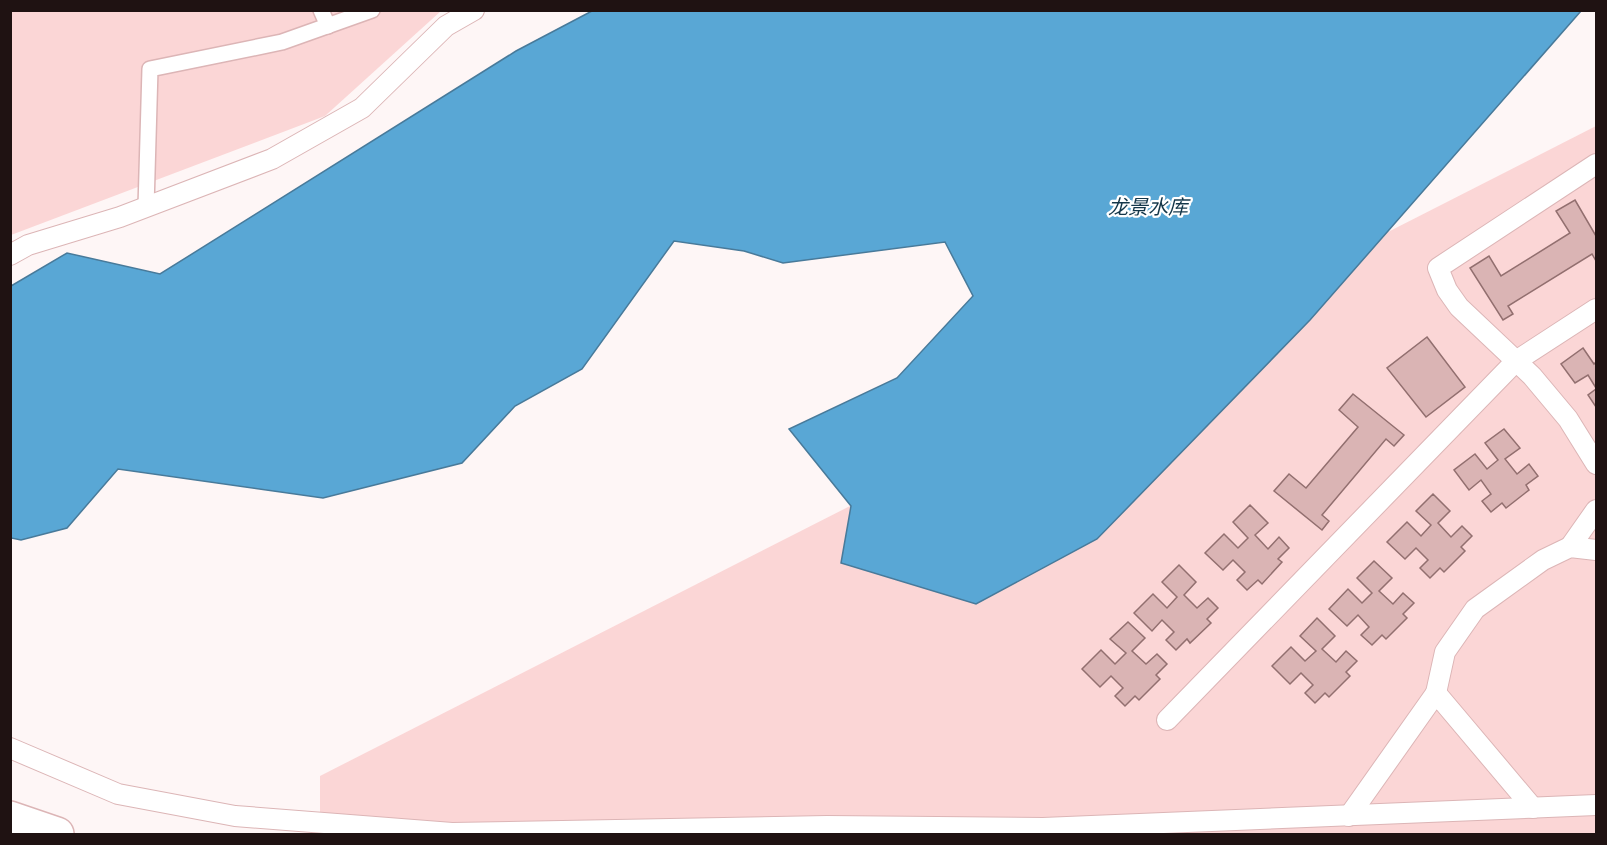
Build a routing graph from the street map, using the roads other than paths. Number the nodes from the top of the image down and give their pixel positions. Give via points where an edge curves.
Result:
1 (321, 10) edge
2 (372, 10) edge
3 (464, 13) edge
4 (328, 26) junction
5 (1596, 164) edge
6 (146, 207) junction
7 (10, 255) edge
8 (1596, 309) edge
9 (1516, 361) junction
10 (1594, 452) edge
11 (1596, 510) edge
12 (1570, 547) junction
13 (1596, 550) edge
14 (1436, 693) junction
15 (1167, 720) dead end
16 (10, 748) edge
17 (1596, 805) edge
18 (1533, 808) junction
19 (1349, 816) junction
20 (10, 818) edge
21 (57, 834) edge

1 - 4 street
2 - 4 street
3 - 6 street via 362,108 272,159
4 - 6 street via 282,42 150,69
5 - 9 street via 1438,268 1459,307
6 - 7 street via 28,245
8 - 9 street
9 - 10 street via 1533,376
9 - 15 street
11 - 12 street
12 - 13 street
12 - 14 street via 1543,560 1475,609 1445,652
14 - 18 street
14 - 19 street
16 - 19 street via 118,794 235,816 452,833 827,826 1043,828
17 - 18 street
18 - 19 street
20 - 21 highway

